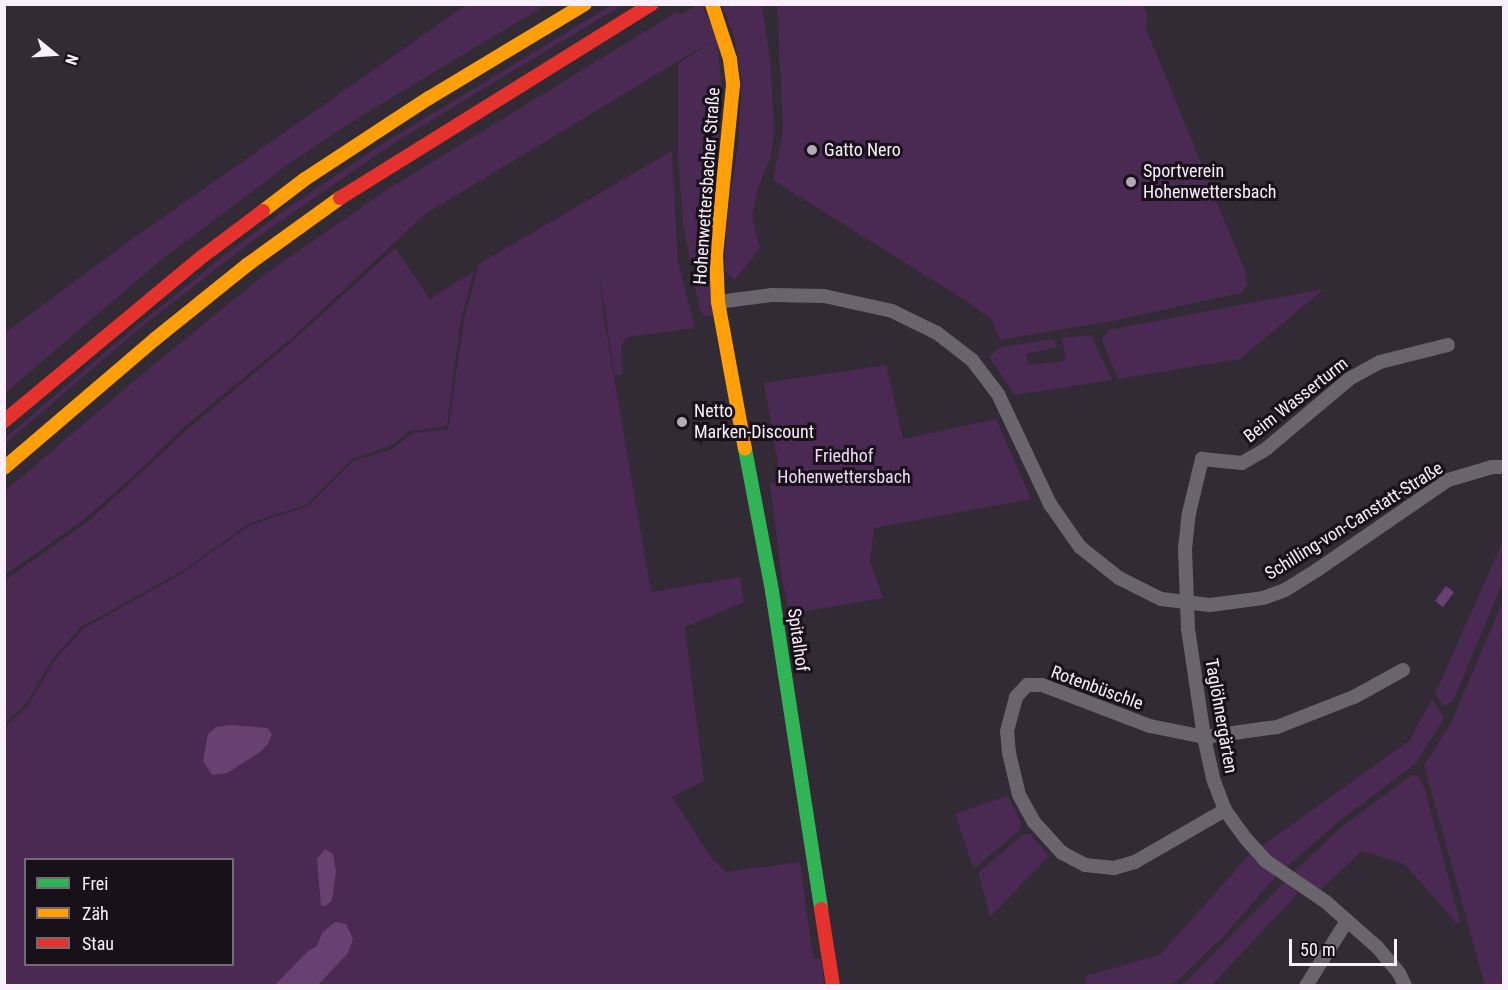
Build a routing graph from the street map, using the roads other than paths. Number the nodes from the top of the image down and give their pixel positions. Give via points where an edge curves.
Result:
1 (585, 4) edge
2 (652, 4) edge
3 (712, 4) edge
4 (718, 302) junction
5 (1449, 345) dead end
6 (4, 421) edge
7 (1503, 467) edge
8 (4, 468) edge
9 (1187, 604) junction
10 (1403, 670) dead end
11 (1204, 737) junction
12 (1225, 810) junction
13 (1347, 921) junction
14 (833, 986) edge
15 (1306, 986) edge
16 (1405, 986) edge

1 - 6 main road via 305,178 203,255
2 - 8 main road via 336,200 155,339
3 - 4 main road, Hohenwettersbacher Straße via 730,59 733,85 716,254
4 - 9 street, Schilling-von-Canstatt-Straße via 772,295 824,296 892,311 937,333 972,360 998,394 1050,504 1080,547 1139,590
4 - 14 main road, Spitalhof via 772,591
5 - 9 street, Beim Wasserturm via 1380,362 1349,379 1266,449 1242,463 1202,459 1185,549
7 - 9 street, Schilling-von-Canstatt-Straße via 1448,480 1285,590 1242,603
9 - 11 street, Taglöhnergärten
10 - 11 street, Rotenbüschle via 1354,697 1277,727
11 - 12 street, Taglöhnergärten
11 - 12 street, Rotenbüschle via 1150,726 1042,685 1027,686 1016,697 1007,731 1019,795 1034,822 1062,853 1085,865 1114,868 1135,862
12 - 13 street, Taglöhnergärten via 1266,861
13 - 15 street
13 - 16 street, Taglöhnergärten via 1377,947 1399,972

